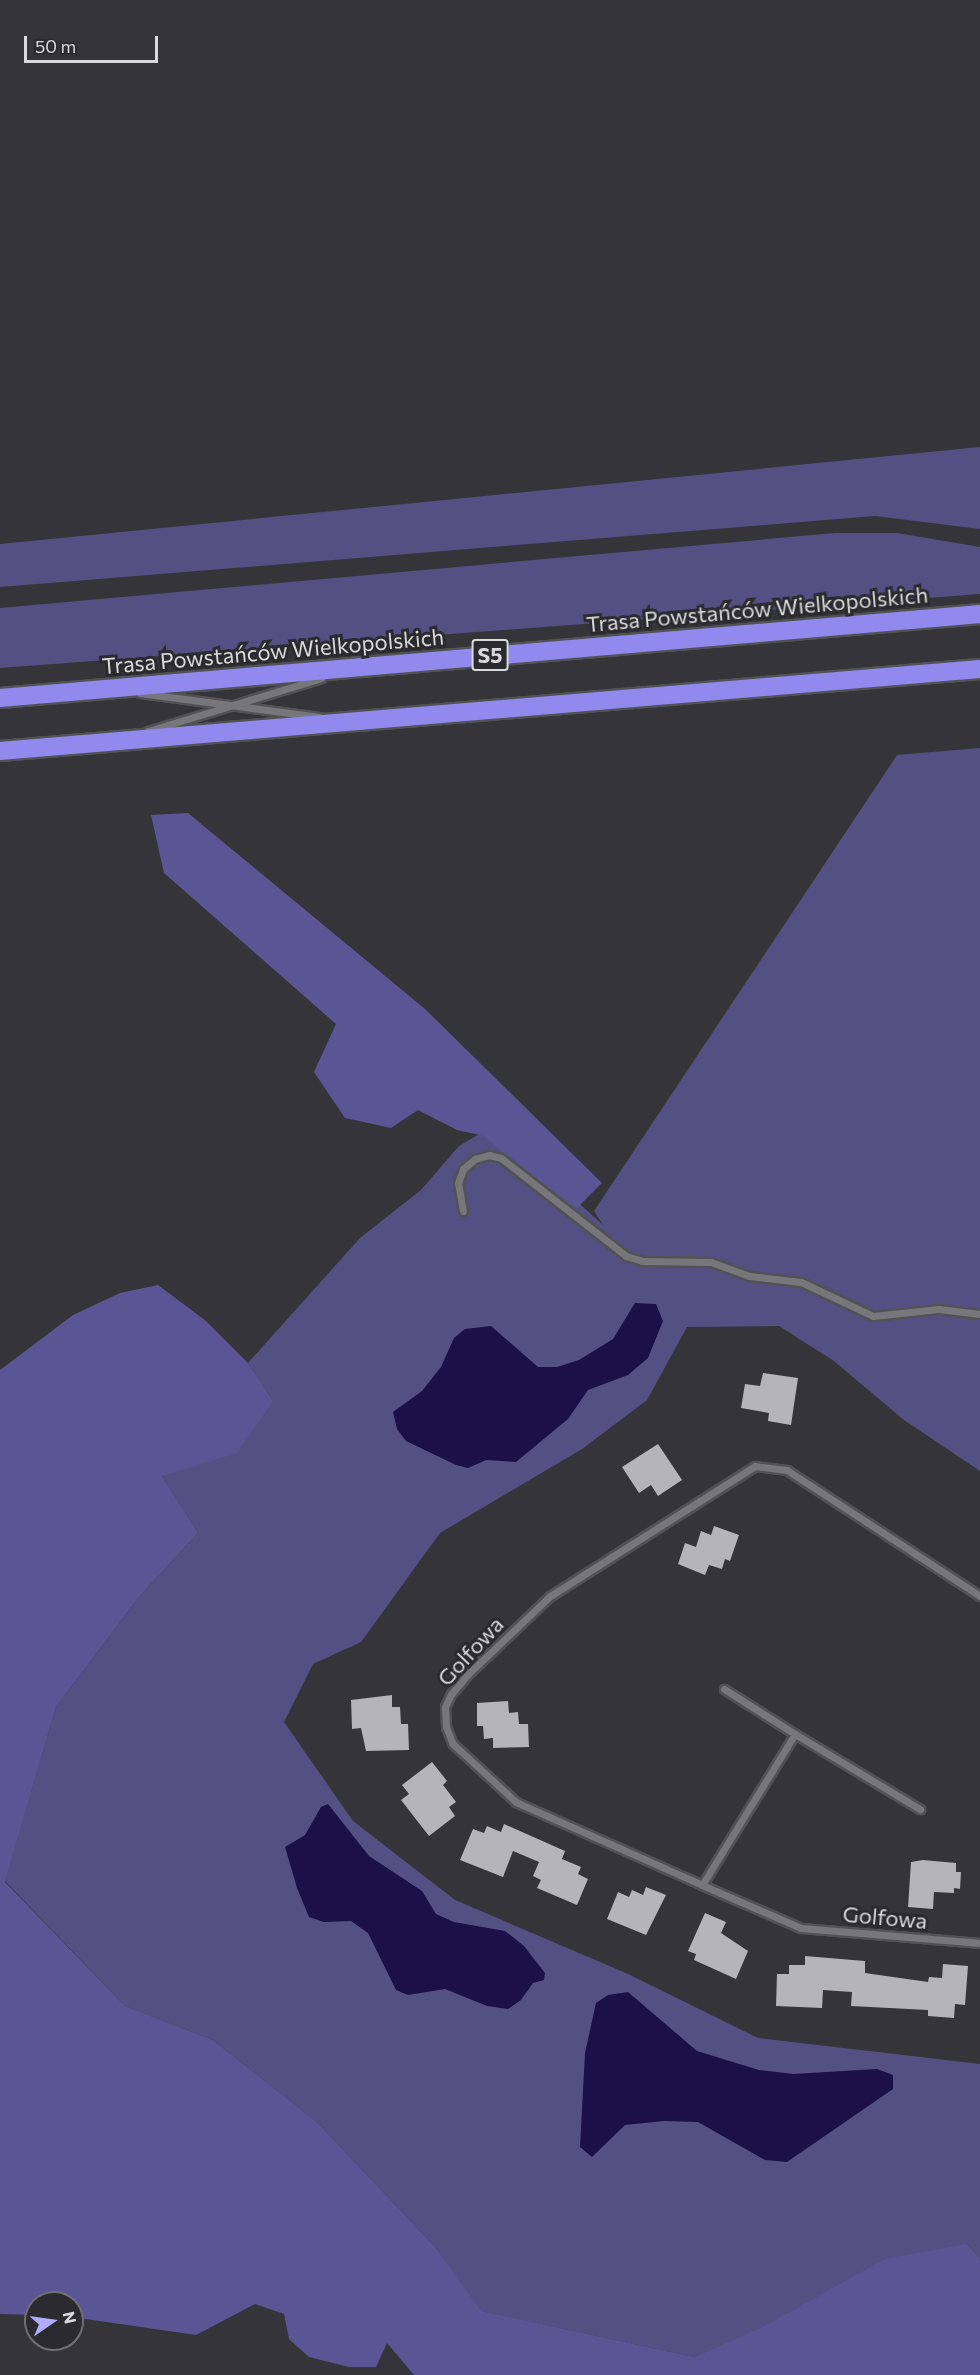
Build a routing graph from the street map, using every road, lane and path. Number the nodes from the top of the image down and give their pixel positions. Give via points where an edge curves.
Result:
1 (980, 614) edge
2 (354, 668) junction
3 (980, 669) edge
4 (110, 689) junction
5 (0, 698) edge
6 (232, 705) junction
7 (357, 722) junction
8 (114, 742) junction
9 (0, 751) edge
10 (463, 1211) dead end
11 (980, 1314) edge
12 (980, 1596) edge
13 (724, 1689) dead end
14 (795, 1734) junction
15 (920, 1809) dead end
16 (702, 1884) junction
17 (980, 1943) edge

1 - 2 highway, Trasa Powstańców Wielkopolskich / S5
2 - 4 highway, Trasa Powstańców Wielkopolskich / S5
2 - 6 lane
3 - 7 highway
4 - 5 highway, Trasa Powstańców Wielkopolskich / S5
4 - 6 lane
6 - 7 lane
6 - 8 lane
7 - 8 highway
8 - 9 highway
10 - 11 lane via 458,1183 463,1169 475,1159 489,1155 501,1158 626,1256 642,1261 711,1262 749,1276 801,1282 873,1316 939,1309
12 - 16 lane, Golfowa via 787,1470 755,1466 550,1596 451,1694 446,1717 453,1744 516,1802
13 - 14 lane
14 - 15 lane
14 - 16 lane
16 - 17 lane, Golfowa via 801,1928

